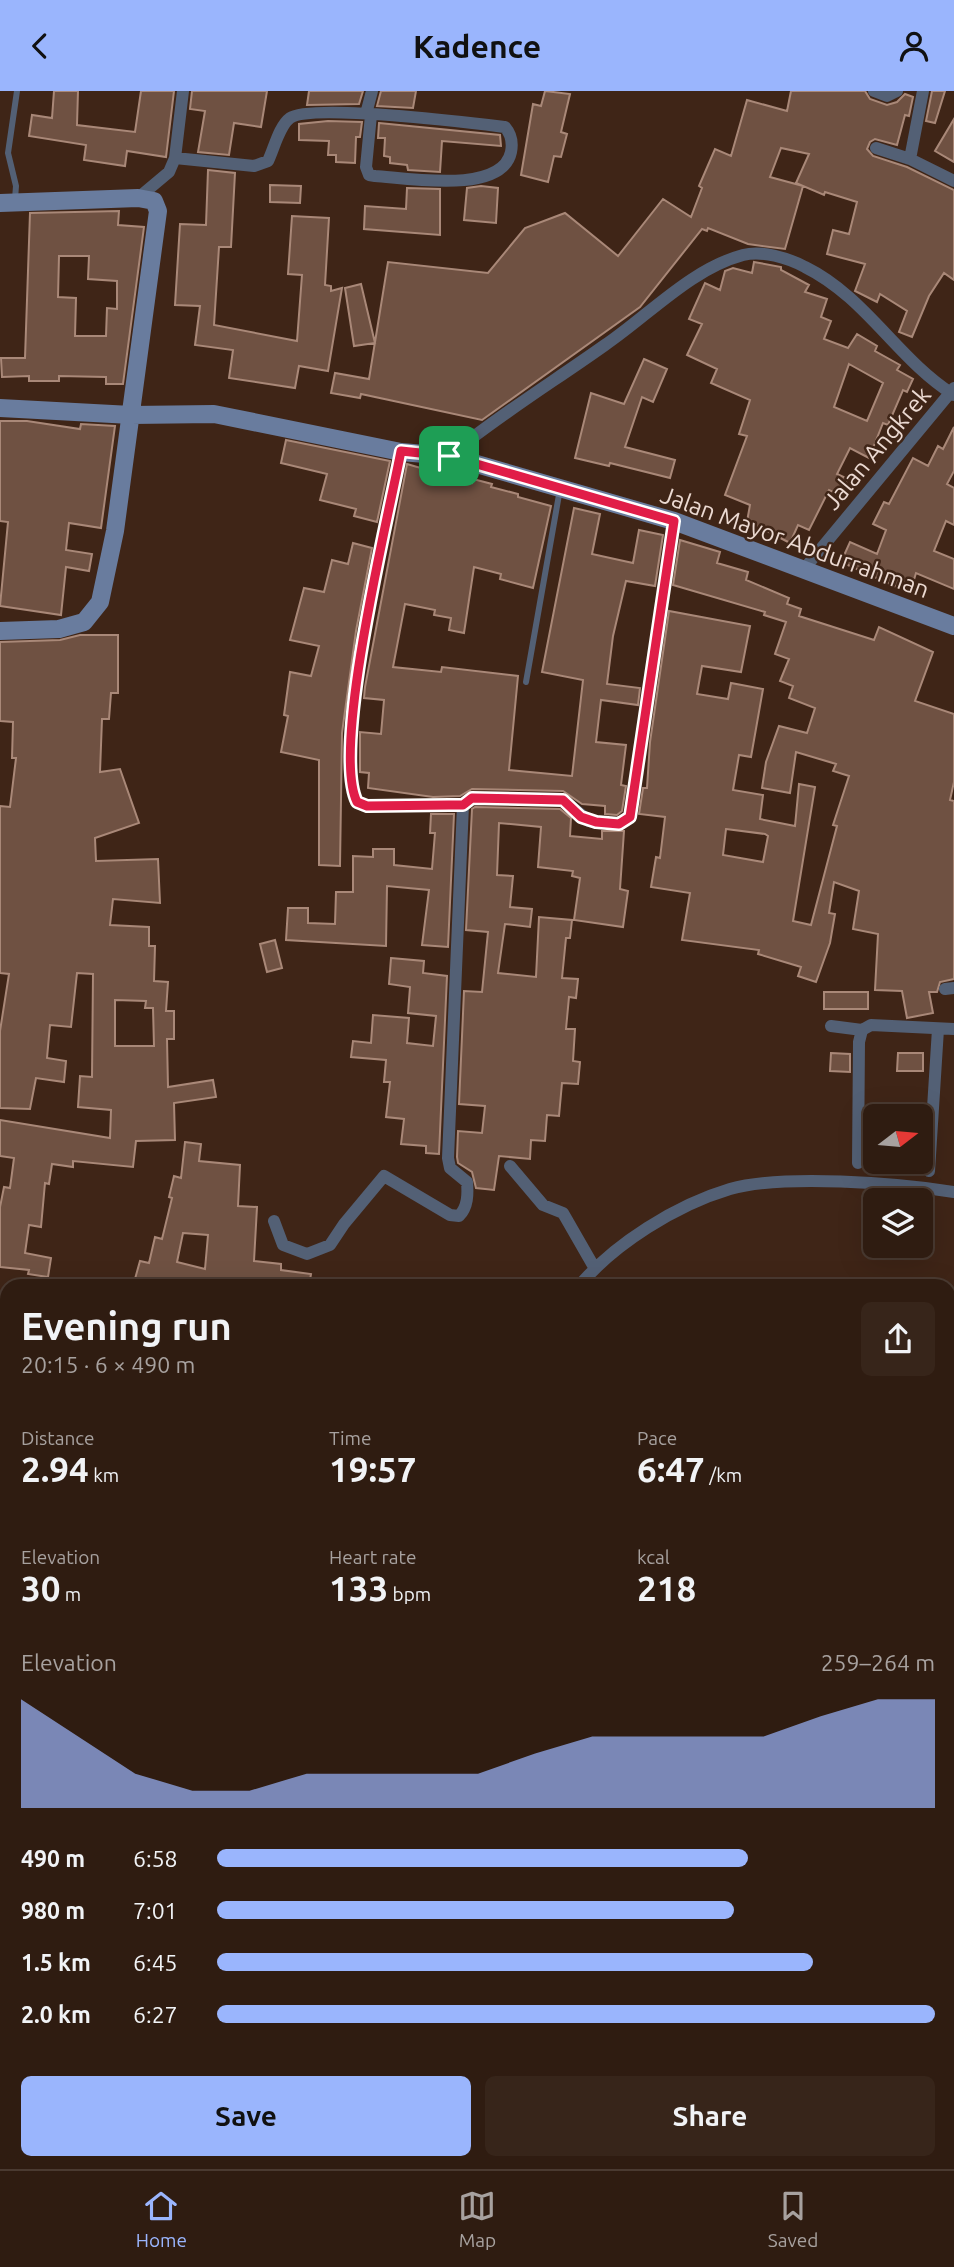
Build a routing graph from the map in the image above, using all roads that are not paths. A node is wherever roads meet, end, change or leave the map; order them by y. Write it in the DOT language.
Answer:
graph roads {
  1 [pos="17,91"];
  2 [pos="183,91"];
  3 [pos="372,91"];
  4 [pos="874,91"];
  5 [pos="897,91"];
  6 [pos="923,91"];
  7 [pos="369,114"];
  8 [pos="876,148"];
  9 [pos="175,158"];
  10 [pos="910,159"];
  11 [pos="954,180"];
  12 [pos="138,198"];
  13 [pos="8,202"];
  14 [pos="953,392"];
  15 [pos="0,408"];
  16 [pos="131,415"];
  17 [pos="401,451"];
  18 [pos="449,456"];
  19 [pos="560,487"];
  20 [pos="674,521"];
  21 [pos="805,568"];
  22 [pos="954,627"];
  23 [pos="0,631"];
  24 [pos="526,682"];
  25 [pos="463,805"];
  26 [pos="831,1026"];
  27 [pos="938,1029"];
  28 [pos="954,1029"];
  29 [pos="862,1030"];
  30 [pos="933,1108"];
  31 [pos="858,1163"];
  32 [pos="510,1166"];
  33 [pos="954,1192"];
  34 [pos="274,1221"];
  35 [pos="594,1267"];
  36 [pos="585,1279"];
  1 -- 13 [label="lane"];
  2 -- 9 [label="street"];
  3 -- 7 [label="street"];
  4 -- 5 [label="street"];
  6 -- 10 [label="street"];
  7 -- 7 [label="street"];
  7 -- 9 [label="street"];
  8 -- 10 [label="street"];
  9 -- 12 [label="street"];
  10 -- 11 [label="street"];
  12 -- 13 [label="main road"];
  12 -- 16 [label="main road"];
  14 -- 18 [label="street"];
  14 -- 21 [label="street, Jalan Angkrek"];
  15 -- 16 [label="main road, Jalan Mayor Abdurrahman"];
  16 -- 17 [label="main road, Jalan Mayor Abdurrahman"];
  16 -- 23 [label="main road"];
  17 -- 18 [label="main road, Jalan Mayor Abdurrahman"];
  17 -- 25 [label="street"];
  18 -- 19 [label="main road, Jalan Mayor Abdurrahman"];
  19 -- 20 [label="main road, Jalan Mayor Abdurrahman"];
  19 -- 24 [label="lane"];
  20 -- 21 [label="main road, Jalan Mayor Abdurrahman"];
  20 -- 25 [label="street"];
  21 -- 22 [label="main road, Jalan Mayor Abdurrahman"];
  25 -- 34 [label="street"];
  26 -- 29 [label="street"];
  27 -- 28 [label="street"];
  27 -- 29 [label="street"];
  27 -- 30 [label="street"];
  29 -- 31 [label="street"];
  32 -- 35 [label="street"];
  33 -- 35 [label="street"];
  35 -- 36 [label="street"];
}
